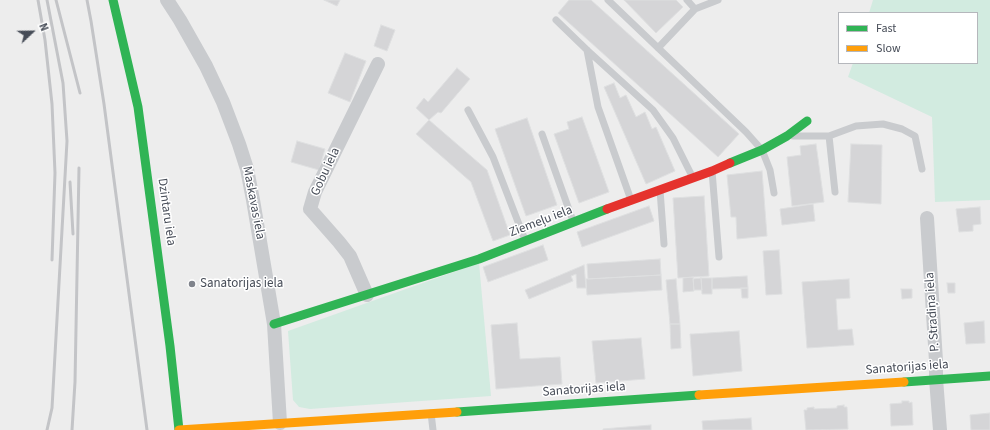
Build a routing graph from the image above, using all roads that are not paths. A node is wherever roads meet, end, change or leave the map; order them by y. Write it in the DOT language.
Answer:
graph roads {
  1 [pos="112,0"];
  2 [pos="167,0"];
  3 [pos="608,0"];
  4 [pos="687,0"];
  5 [pos="718,0"];
  6 [pos="695,9"];
  7 [pos="556,20"];
  8 [pos="658,48"];
  9 [pos="587,50"];
  10 [pos="378,64"];
  11 [pos="468,110"];
  12 [pos="807,121"];
  13 [pos="542,134"];
  14 [pos="787,136"];
  15 [pos="829,136"];
  16 [pos="762,150"];
  17 [pos="922,169"];
  18 [pos="712,171"];
  19 [pos="693,178"];
  20 [pos="660,190"];
  21 [pos="835,192"];
  22 [pos="774,193"];
  23 [pos="631,200"];
  24 [pos="927,218"];
  25 [pos="573,223"];
  26 [pos="525,242"];
  27 [pos="664,244"];
  28 [pos="720,257"];
  29 [pos="367,295"];
  30 [pos="274,324"];
  31 [pos="990,376"];
  32 [pos="936,380"];
  33 [pos="431,413"];
  34 [pos="280,423"];
  35 [pos="247,428"];
  36 [pos="179,430"];
  37 [pos="433,430"];
  38 [pos="940,430"];
  1 -- 36 [label="street, Dzintaru iela"];
  2 -- 30 [label="street, Maskavas iela"];
  3 -- 8 [label="lane"];
  4 -- 6 [label="lane"];
  5 -- 6 [label="lane"];
  6 -- 8 [label="lane"];
  7 -- 9 [label="lane"];
  8 -- 16 [label="lane"];
  9 -- 19 [label="lane"];
  9 -- 23 [label="lane"];
  10 -- 29 [label="street, Gobu iela"];
  11 -- 26 [label="lane"];
  12 -- 14 [label="street, Ziemeļu iela"];
  13 -- 25 [label="lane"];
  14 -- 15 [label="lane"];
  14 -- 16 [label="street, Ziemeļu iela"];
  15 -- 17 [label="lane"];
  15 -- 21 [label="lane"];
  16 -- 18 [label="street, Ziemeļu iela"];
  16 -- 22 [label="lane"];
  18 -- 19 [label="street, Ziemeļu iela"];
  18 -- 28 [label="lane"];
  19 -- 20 [label="street, Ziemeļu iela"];
  20 -- 23 [label="street, Ziemeļu iela"];
  20 -- 27 [label="lane"];
  23 -- 25 [label="street, Ziemeļu iela"];
  24 -- 32 [label="street, P. Stradiņa iela"];
  25 -- 26 [label="street, Ziemeļu iela"];
  26 -- 29 [label="street, Ziemeļu iela"];
  29 -- 30 [label="street, Ziemeļu iela"];
  30 -- 34 [label="street, Maskavas iela"];
  31 -- 32 [label="street, Sanatorijas iela"];
  32 -- 33 [label="street, Sanatorijas iela"];
  32 -- 38 [label="street, P. Stradiņa iela"];
  33 -- 34 [label="street, Sanatorijas iela"];
  33 -- 37 [label="lane"];
  34 -- 35 [label="street, Sanatorijas iela"];
  35 -- 36 [label="street, Sanatorijas iela"];
}
